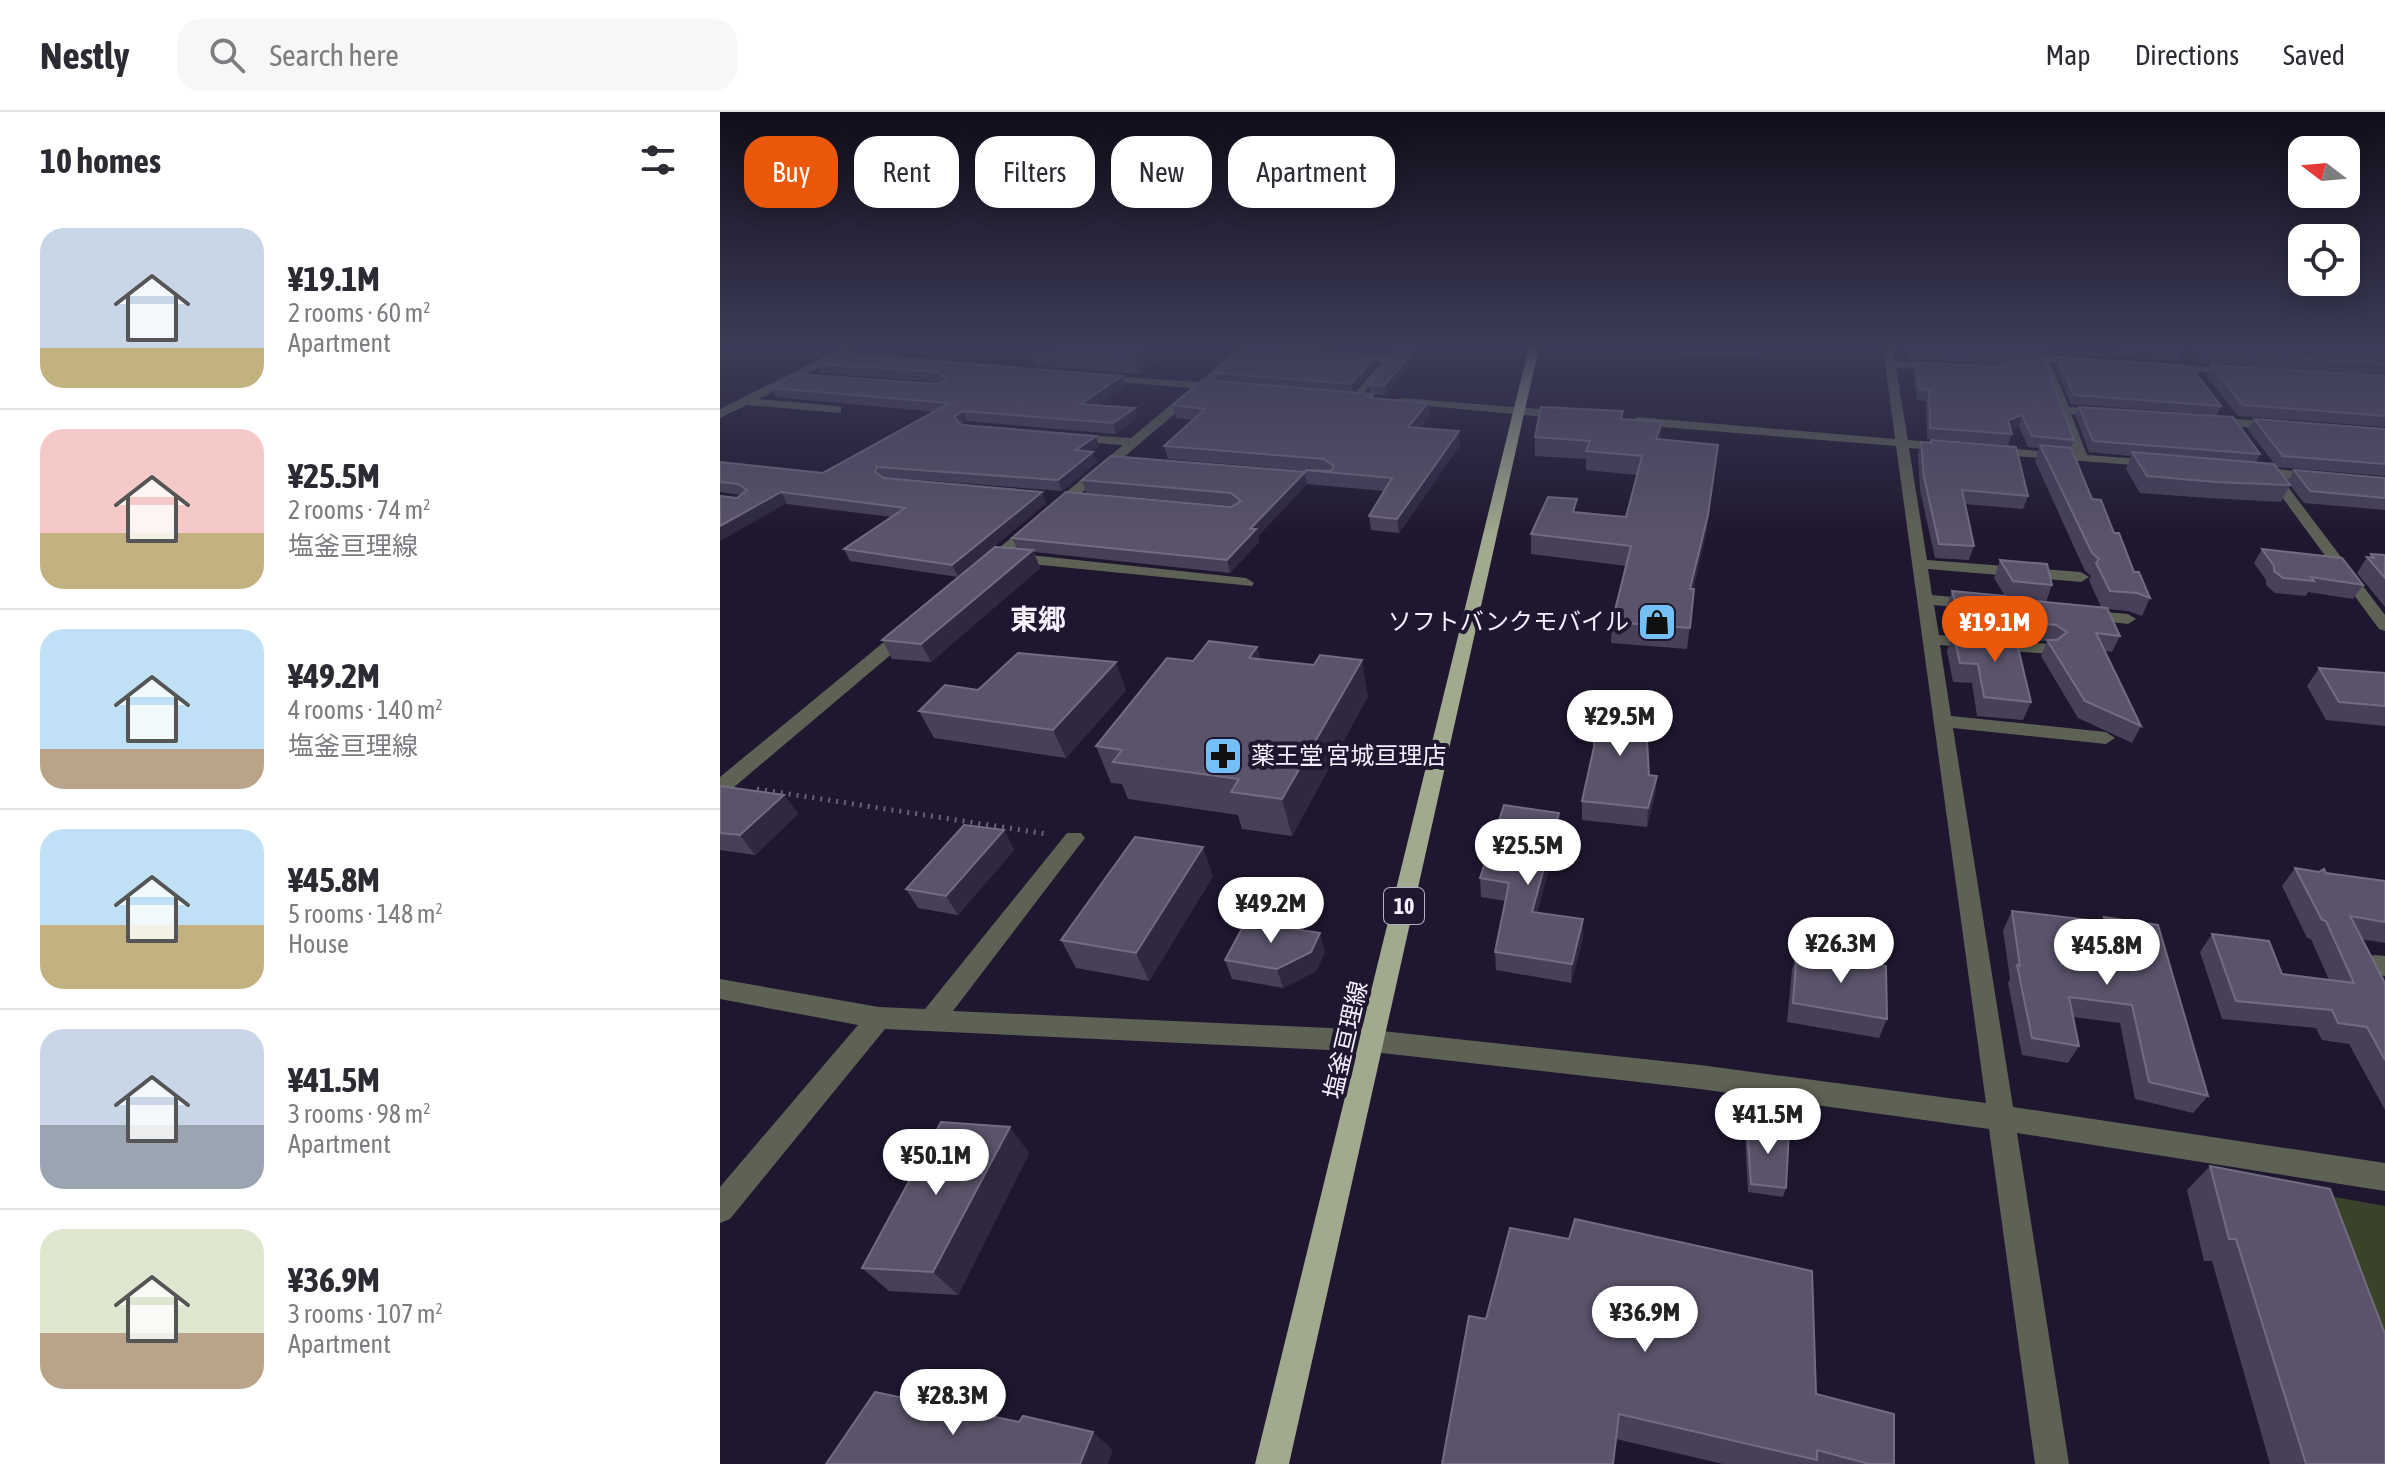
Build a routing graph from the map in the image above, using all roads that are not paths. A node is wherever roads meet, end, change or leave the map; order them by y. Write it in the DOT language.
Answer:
graph roads {
  1 [pos="1173,410"];
  2 [pos="1509,410"];
  3 [pos="1897,410"];
  4 [pos="2064,410"];
  5 [pos="2065,410"];
  6 [pos="1520,411"];
  7 [pos="2125,415"];
  8 [pos="1584,416"];
  9 [pos="2228,417"];
  10 [pos="1616,419"];
  11 [pos="2201,420"];
  12 [pos="2293,427"];
  13 [pos="2241,434"];
  14 [pos="1058,436"];
  15 [pos="1135,442"];
  16 [pos="1902,443"];
  17 [pos="1962,448"];
  18 [pos="1977,449"];
  19 [pos="2082,458"];
  20 [pos="2259,458"];
  21 [pos="2177,466"];
  22 [pos="2240,472"];
  23 [pos="2272,474"];
  24 [pos="2329,478"];
  25 [pos="1040,494"];
  26 [pos="1077,497"];
  27 [pos="998,556"];
  28 [pos="1920,564"];
  29 [pos="974,576"];
  30 [pos="2081,577"];
  31 [pos="1246,583"];
  32 [pos="2363,597"];
  33 [pos="1925,599"];
  34 [pos="2385,599"];
  35 [pos="2128,619"];
  36 [pos="915,625"];
  37 [pos="2385,626"];
  38 [pos="1931,639"];
  39 [pos="2049,649"];
  40 [pos="1943,721"];
  41 [pos="2106,738"];
  42 [pos="722,786"];
  43 [pos="1074,838"];
  44 [pos="720,989"];
  45 [pos="879,1018"];
  46 [pos="931,1021"];
  47 [pos="1373,1041"];
  48 [pos="2002,1118"];
  49 [pos="2385,1177"];
  50 [pos="720,1209"];
  51 [pos="1272,1464"];
  52 [pos="2052,1464"];
  1 -- 15 [label="street"];
  2 -- 6 [label="street"];
  3 -- 16 [label="street"];
  4 -- 19 [label="street"];
  5 -- 7 [label="street"];
  6 -- 8 [label="street"];
  6 -- 47 [label="main road, 塩釜亘理線 / 10"];
  9 -- 11 [label="street"];
  9 -- 12 [label="street"];
  9 -- 13 [label="street"];
  10 -- 16 [label="street"];
  14 -- 15 [label="street"];
  15 -- 26 [label="street"];
  16 -- 17 [label="street"];
  16 -- 28 [label="street"];
  18 -- 19 [label="street"];
  19 -- 21 [label="street"];
  20 -- 23 [label="street"];
  22 -- 23 [label="street"];
  23 -- 24 [label="street"];
  23 -- 32 [label="street"];
  25 -- 26 [label="street"];
  26 -- 27 [label="street"];
  27 -- 29 [label="street"];
  27 -- 31 [label="street"];
  28 -- 30 [label="street"];
  28 -- 33 [label="street"];
  32 -- 34 [label="street"];
  32 -- 37 [label="street"];
  33 -- 35 [label="street"];
  33 -- 38 [label="street"];
  36 -- 42 [label="street"];
  38 -- 39 [label="street"];
  38 -- 40 [label="street"];
  40 -- 41 [label="street"];
  40 -- 48 [label="street"];
  43 -- 46 [label="street"];
  44 -- 45 [label="street"];
  45 -- 46 [label="street"];
  45 -- 50 [label="street"];
  46 -- 47 [label="street"];
  47 -- 48 [label="street"];
  47 -- 51 [label="main road, 塩釜亘理線 / 10"];
  48 -- 49 [label="street"];
  48 -- 52 [label="street"];
}
